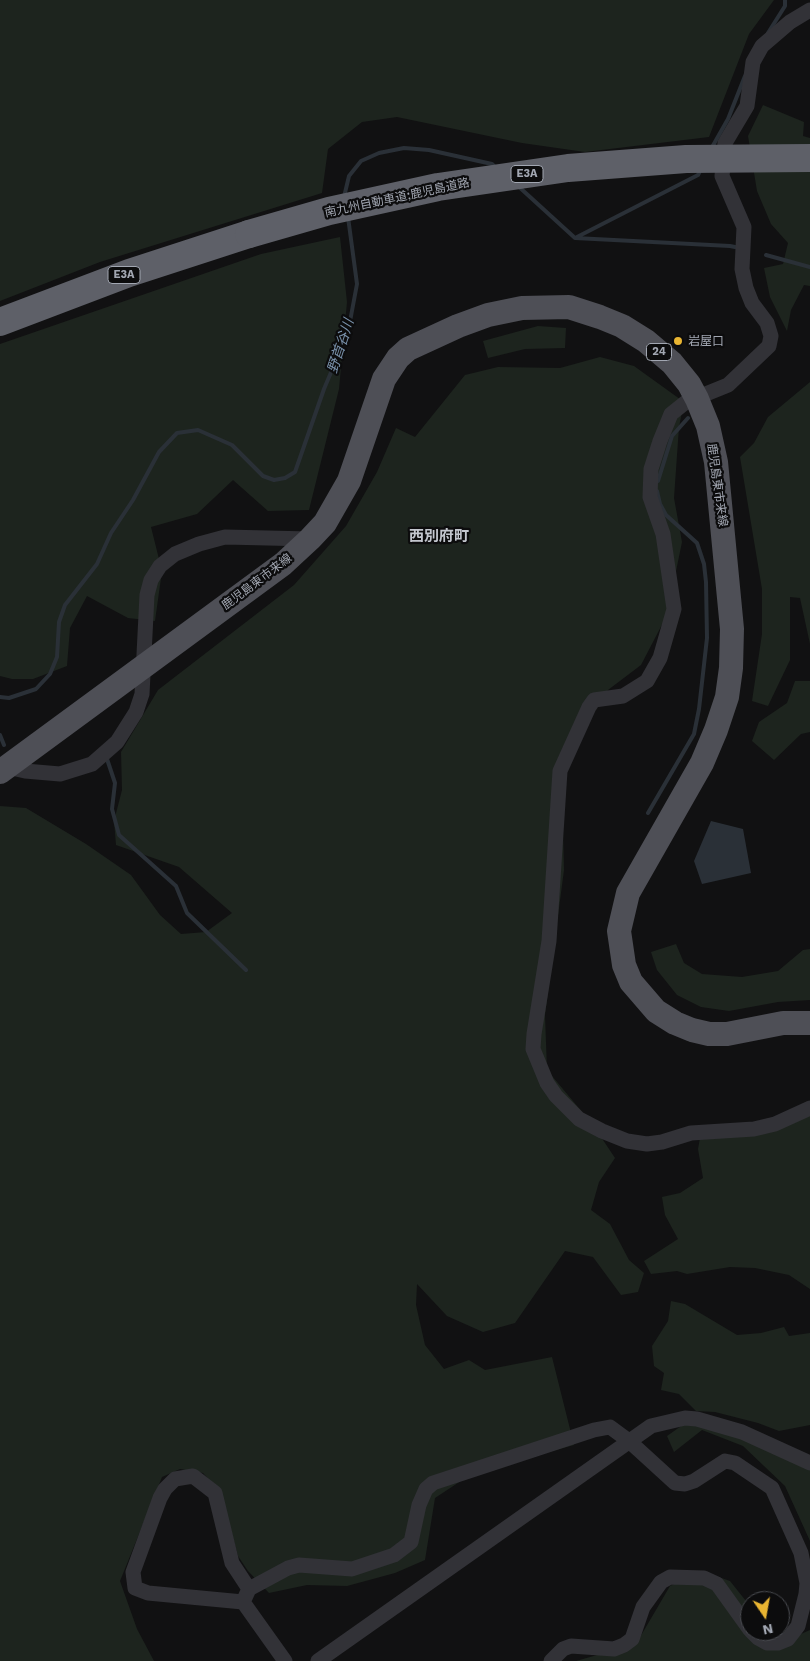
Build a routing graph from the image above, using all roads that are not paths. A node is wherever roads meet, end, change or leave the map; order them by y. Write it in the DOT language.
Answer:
graph roads {
  1 [pos="810,10"];
  2 [pos="810,158"];
  3 [pos="0,322"];
  4 [pos="697,399"];
  5 [pos="310,539"];
  6 [pos="144,666"];
  7 [pos="3,768"];
  8 [pos="810,1023"];
  9 [pos="810,1108"];
  10 [pos="629,1441"];
  11 [pos="810,1463"];
  12 [pos="246,1595"];
  13 [pos="740,1616"];
  14 [pos="790,1636"];
  15 [pos="763,1641"];
  16 [pos="783,1641"];
  17 [pos="285,1661"];
  18 [pos="318,1661"];
  19 [pos="551,1661"];
  1 -- 4 [label="street"];
  2 -- 3 [label="highway, 南九州自動車道;鹿児島道路 / E3A, bridge"];
  4 -- 5 [label="main road, 鹿児島東市来線 / 24"];
  4 -- 8 [label="main road, 鹿児島東市来線 / 24"];
  4 -- 9 [label="street"];
  5 -- 6 [label="main road, 鹿児島東市来線 / 24"];
  5 -- 6 [label="street"];
  6 -- 7 [label="main road, 鹿児島東市来線 / 24"];
  6 -- 7 [label="street"];
  10 -- 11 [label="street"];
  10 -- 12 [label="street"];
  10 -- 14 [label="street"];
  10 -- 18 [label="street"];
  12 -- 12 [label="street"];
  12 -- 17 [label="street"];
  13 -- 19 [label="street"];
  15 -- 16 [label="street"];
}
